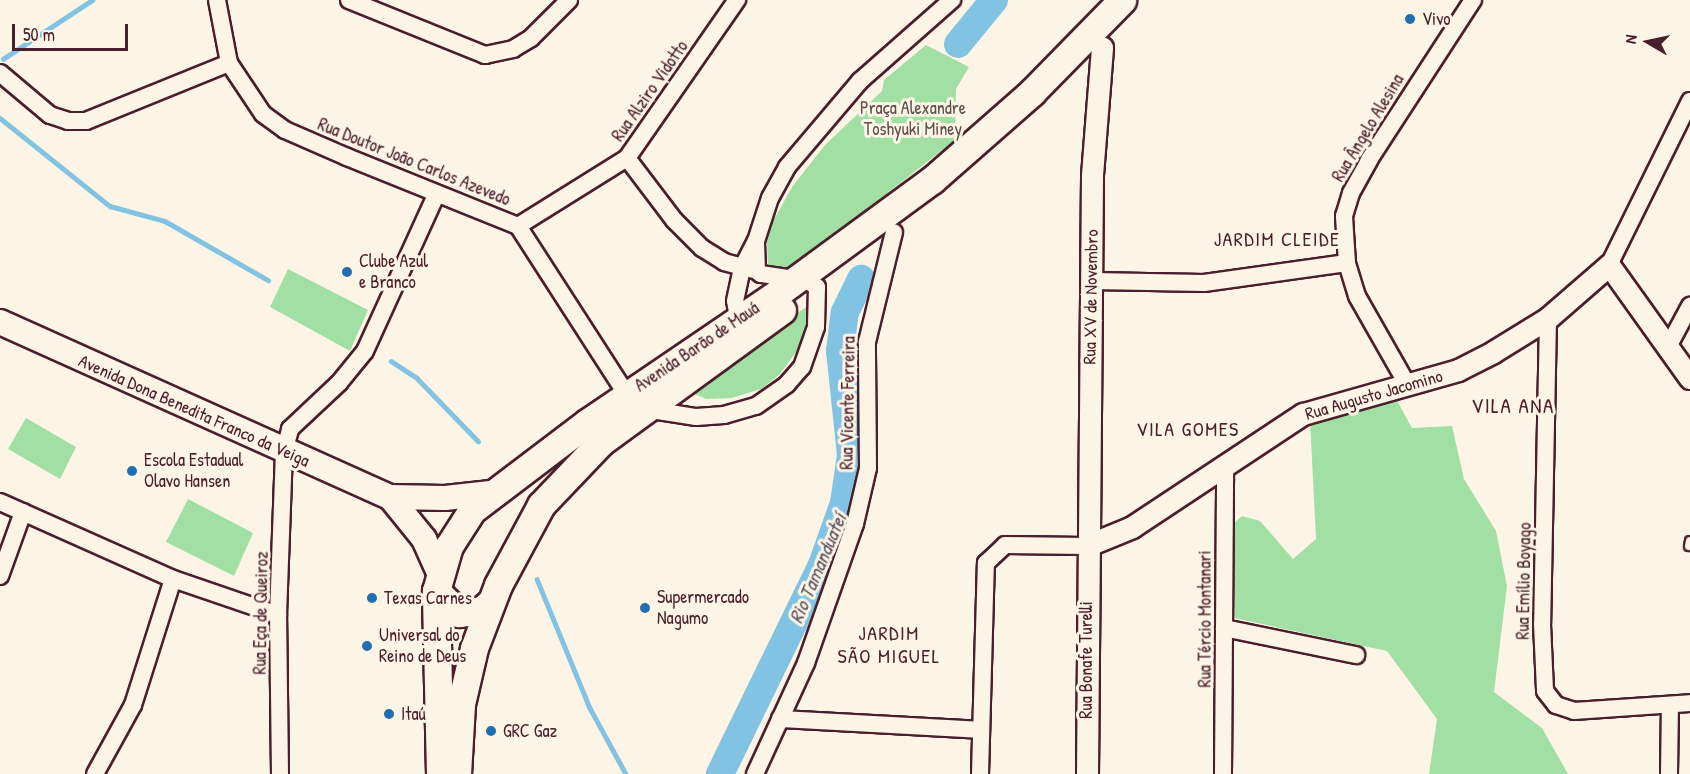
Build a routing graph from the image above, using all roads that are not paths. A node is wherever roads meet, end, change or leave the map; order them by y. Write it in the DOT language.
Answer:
graph roads {
  1 [pos="217,0"];
  2 [pos="349,0"];
  3 [pos="569,0"];
  4 [pos="737,0"];
  5 [pos="952,0"];
  6 [pos="1122,0"];
  7 [pos="1144,0"];
  8 [pos="1473,0"];
  9 [pos="372,5"];
  10 [pos="1102,48"];
  11 [pos="228,63"];
  12 [pos="0,73"];
  13 [pos="1690,101"];
  14 [pos="627,158"];
  15 [pos="436,195"];
  16 [pos="518,226"];
  17 [pos="894,232"];
  18 [pos="1347,263"];
  19 [pos="1608,265"];
  20 [pos="749,269"];
  21 [pos="1092,281"];
  22 [pos="807,283"];
  23 [pos="1690,306"];
  24 [pos="1548,318"];
  25 [pos="738,319"];
  26 [pos="0,322"];
  27 [pos="1668,347"];
  28 [pos="1690,378"];
  29 [pos="1407,384"];
  30 [pos="636,402"];
  31 [pos="284,452"];
  32 [pos="1225,465"];
  33 [pos="491,493"];
  34 [pos="390,497"];
  35 [pos="0,502"];
  36 [pos="23,512"];
  37 [pos="523,537"];
  38 [pos="1690,541"];
  39 [pos="1086,546"];
  40 [pos="1689,546"];
  41 [pos="0,576"];
  42 [pos="173,579"];
  43 [pos="438,581"];
  44 [pos="490,603"];
  45 [pos="278,615"];
  46 [pos="1224,628"];
  47 [pos="1356,655"];
  48 [pos="1690,704"];
  49 [pos="1670,705"];
  50 [pos="780,719"];
  51 [pos="980,730"];
  52 [pos="95,774"];
  53 [pos="280,774"];
  54 [pos="440,774"];
  55 [pos="458,774"];
  56 [pos="756,774"];
  57 [pos="980,774"];
  58 [pos="1087,774"];
  59 [pos="1223,774"];
  60 [pos="1669,774"];
  1 -- 11 [label="street, Rua Doutor João Carlos Azevedo"];
  2 -- 9 [label="street"];
  3 -- 9 [label="street"];
  4 -- 14 [label="street, Rua Alziro Vidotto"];
  5 -- 20 [label="street"];
  6 -- 22 [label="main road, Avenida Barão de Mauá"];
  7 -- 10 [label="main road, Avenida Barão de Mauá"];
  8 -- 18 [label="street, Rua Ângelo Alesina"];
  10 -- 17 [label="main road, Avenida Barão de Mauá"];
  10 -- 21 [label="street, Rua XV de Novembro"];
  11 -- 12 [label="street"];
  11 -- 15 [label="street, Rua Doutor João Carlos Azevedo"];
  13 -- 19 [label="street"];
  14 -- 16 [label="street, Rua Alziro Vidotto"];
  14 -- 20 [label="street"];
  15 -- 16 [label="street, Rua Doutor João Carlos Azevedo"];
  15 -- 31 [label="street, Rua Eça de Queiroz"];
  16 -- 30 [label="street, Rua Doutor João Carlos Azevedo"];
  17 -- 22 [label="main road, Avenida Barão de Mauá"];
  17 -- 50 [label="street, Rua Vicente Ferreira"];
  18 -- 21 [label="street"];
  18 -- 29 [label="street, Rua Ângelo Alesina"];
  19 -- 24 [label="street, Rua Augusto Jacomino"];
  19 -- 27 [label="street"];
  20 -- 22 [label="street"];
  20 -- 25 [label="street"];
  21 -- 39 [label="street, Rua XV de Novembro"];
  22 -- 25 [label="main road, Avenida Barão de Mauá"];
  22 -- 30 [label="main road, Avenida Barão de Mauá"];
  22 -- 30 [label="street"];
  23 -- 27 [label="street"];
  24 -- 29 [label="street, Rua Augusto Jacomino"];
  24 -- 49 [label="street, Rua Emílio Boyago"];
  25 -- 30 [label="main road, Avenida Barão de Mauá"];
  26 -- 31 [label="main road, Avenida Dona Benedita Franco da Veiga"];
  27 -- 28 [label="street"];
  29 -- 32 [label="street, Rua Augusto Jacomino"];
  30 -- 33 [label="main road, Avenida Barão de Mauá"];
  30 -- 37 [label="main road, Avenida Barão de Mauá"];
  31 -- 34 [label="main road, Avenida Dona Benedita Franco da Veiga"];
  31 -- 45 [label="street, Rua Eça de Queiroz"];
  32 -- 39 [label="street, Rua Augusto Jacomino"];
  32 -- 46 [label="street, Rua Tércio Montanari"];
  33 -- 34 [label="main road"];
  33 -- 37 [label="main road"];
  33 -- 43 [label="main road, Avenida Barão de Mauá"];
  34 -- 43 [label="main road"];
  35 -- 36 [label="street"];
  36 -- 41 [label="street"];
  36 -- 42 [label="street"];
  37 -- 44 [label="main road, Avenida Barão de Mauá"];
  38 -- 40 [label="lane"];
  39 -- 51 [label="street, Rua Augusto Jacomino"];
  39 -- 58 [label="street, Rua Bonafe Turelli"];
  42 -- 45 [label="street"];
  42 -- 52 [label="street"];
  43 -- 44 [label="main road"];
  43 -- 54 [label="main road, Avenida Barão de Mauá"];
  44 -- 55 [label="main road, Avenida Barão de Mauá"];
  45 -- 53 [label="street, Rua Eça de Queiroz"];
  46 -- 47 [label="street"];
  46 -- 59 [label="street, Rua Tércio Montanari"];
  48 -- 49 [label="street, Rua Emílio Boyago"];
  49 -- 60 [label="street"];
  50 -- 51 [label="street"];
  50 -- 56 [label="street, Rua Vicente Ferreira"];
  51 -- 57 [label="street"];
}
